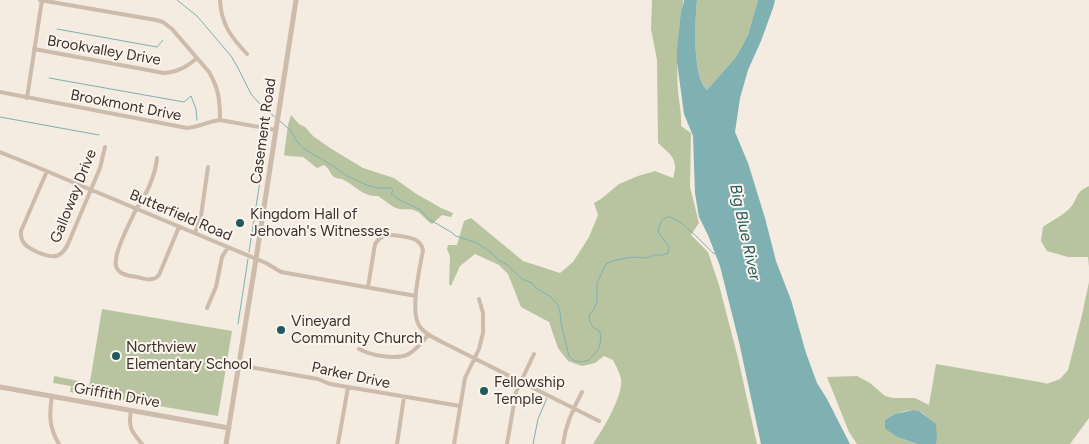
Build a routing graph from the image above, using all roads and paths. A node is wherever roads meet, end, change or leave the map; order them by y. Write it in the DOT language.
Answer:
graph roads {
  1 [pos="41,0"];
  2 [pos="220,0"];
  3 [pos="296,0"];
  4 [pos="34,48"];
  5 [pos="247,54"];
  6 [pos="196,58"];
  7 [pos="0,92"];
  8 [pos="27,98"];
  9 [pos="220,120"];
  10 [pos="277,127"];
  11 [pos="105,148"];
  12 [pos="0,152"];
  13 [pos="157,158"];
  14 [pos="208,167"];
  15 [pos="47,171"];
  16 [pos="91,189"];
  17 [pos="136,209"];
  18 [pos="180,227"];
  19 [pos="195,233"];
  20 [pos="228,247"];
  21 [pos="256,259"];
  22 [pos="368,287"];
  23 [pos="416,296"];
  24 [pos="479,299"];
  25 [pos="207,308"];
  26 [pos="428,335"];
  27 [pos="360,349"];
  28 [pos="534,354"];
  29 [pos="474,358"];
  30 [pos="238,364"];
  31 [pos="521,382"];
  32 [pos="0,387"];
  33 [pos="348,387"];
  34 [pos="582,392"];
  35 [pos="52,396"];
  36 [pos="404,397"];
  37 [pos="460,406"];
  38 [pos="574,408"];
  39 [pos="131,410"];
  40 [pos="599,421"];
  41 [pos="229,428"];
  42 [pos="59,444"];
  43 [pos="142,444"];
  44 [pos="226,444"];
  45 [pos="338,444"];
  46 [pos="397,444"];
  47 [pos="454,444"];
  48 [pos="507,444"];
  49 [pos="563,444"];
  1 -- 4 [label="street"];
  1 -- 6 [label="street"];
  2 -- 5 [label="street"];
  3 -- 10 [label="street, Casement Road"];
  4 -- 6 [label="street, Brookvalley Drive"];
  4 -- 8 [label="street"];
  6 -- 9 [label="street"];
  7 -- 8 [label="street, Brookmont Drive"];
  8 -- 9 [label="street, Brookmont Drive"];
  9 -- 10 [label="street, Brookmont Drive"];
  10 -- 21 [label="street, Casement Road"];
  11 -- 16 [label="street, Galloway Drive"];
  12 -- 15 [label="street, Butterfield Road"];
  13 -- 17 [label="street"];
  14 -- 19 [label="street"];
  15 -- 16 [label="street, Butterfield Road"];
  15 -- 16 [label="street, Galloway Drive"];
  16 -- 17 [label="street, Butterfield Road"];
  17 -- 18 [label="street, Butterfield Road"];
  17 -- 18 [label="street"];
  18 -- 19 [label="street, Butterfield Road"];
  19 -- 20 [label="street, Butterfield Road"];
  20 -- 21 [label="street, Butterfield Road"];
  20 -- 25 [label="street"];
  21 -- 22 [label="street, Butterfield Road"];
  21 -- 30 [label="street, Casement Road"];
  22 -- 23 [label="street, Butterfield Road"];
  22 -- 23 [label="street"];
  23 -- 26 [label="street"];
  24 -- 29 [label="street"];
  26 -- 27 [label="street"];
  26 -- 29 [label="street"];
  28 -- 31 [label="street"];
  29 -- 31 [label="street"];
  29 -- 37 [label="street"];
  30 -- 33 [label="street, Parker Drive"];
  30 -- 41 [label="street, Casement Road"];
  31 -- 38 [label="street"];
  31 -- 48 [label="street"];
  32 -- 35 [label="street, Griffith Drive"];
  33 -- 36 [label="street, Parker Drive"];
  33 -- 45 [label="street"];
  34 -- 38 [label="street"];
  35 -- 39 [label="street, Griffith Drive"];
  35 -- 42 [label="street"];
  36 -- 37 [label="street, Parker Drive"];
  36 -- 46 [label="street"];
  37 -- 47 [label="street"];
  38 -- 40 [label="street"];
  38 -- 49 [label="street"];
  39 -- 41 [label="street, Griffith Drive"];
  39 -- 43 [label="street"];
  41 -- 44 [label="street, Casement Road"];
}
